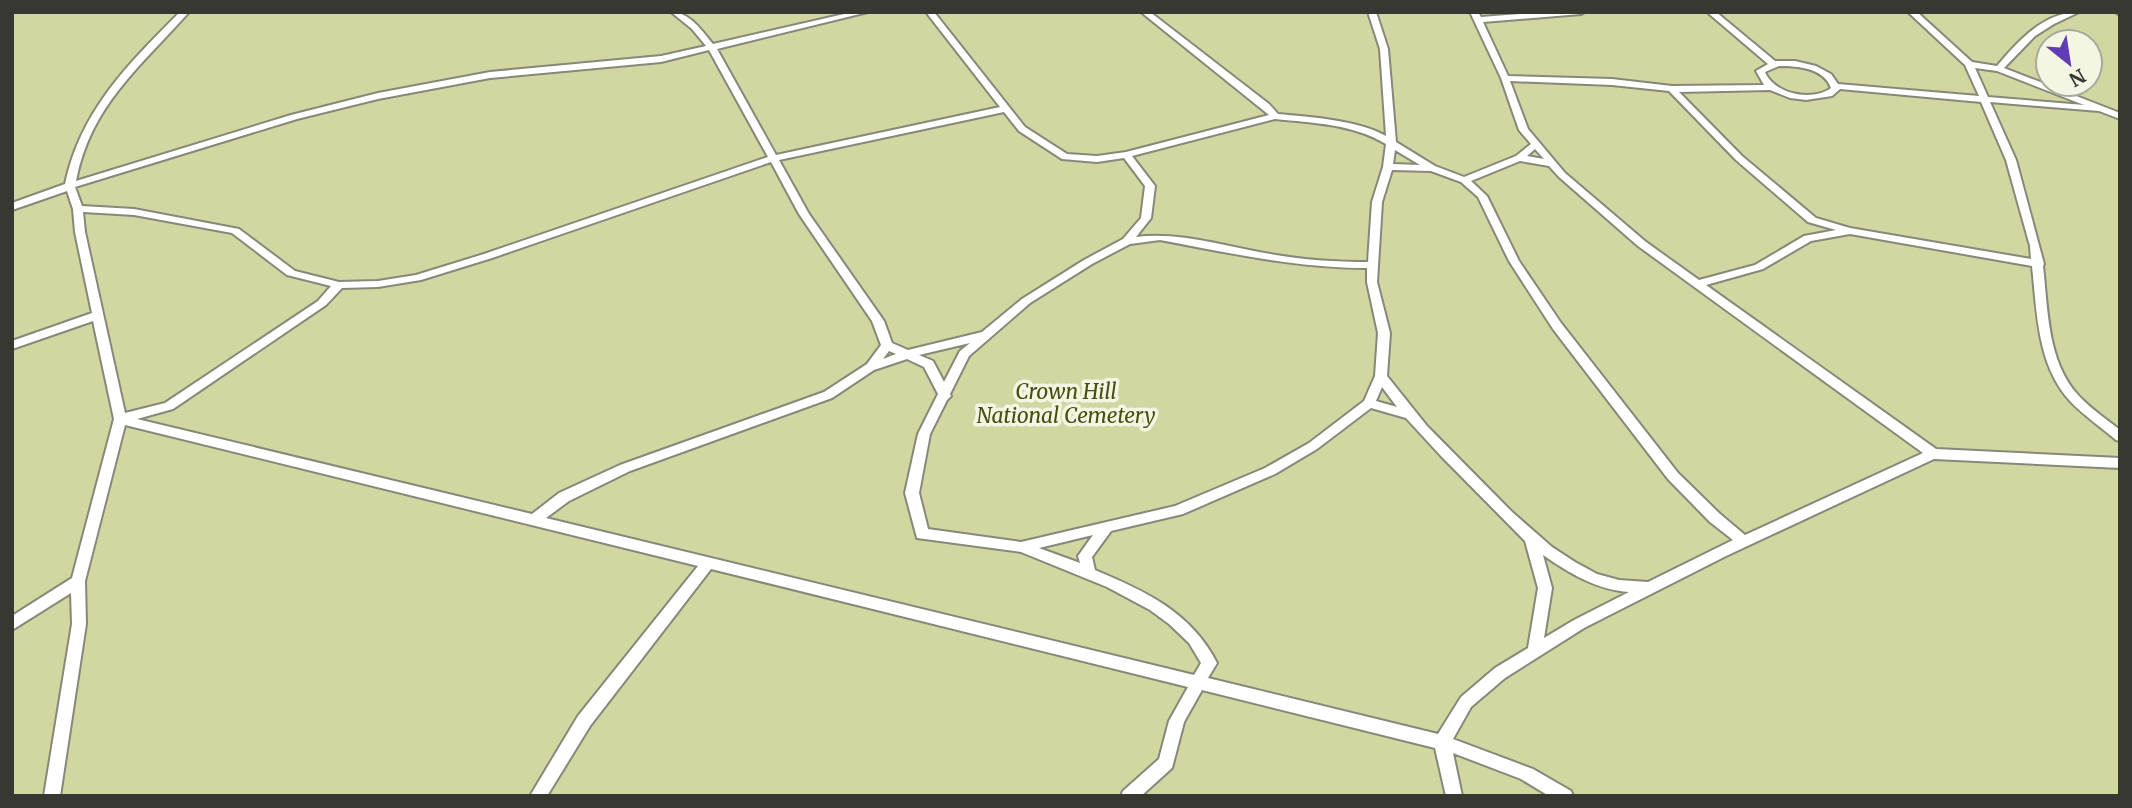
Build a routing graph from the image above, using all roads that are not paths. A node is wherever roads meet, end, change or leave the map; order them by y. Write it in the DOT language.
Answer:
graph roads {
  1 [pos="185,12"];
  2 [pos="675,12"];
  3 [pos="864,12"];
  4 [pos="930,12"];
  5 [pos="1145,12"];
  6 [pos="1372,12"];
  7 [pos="1581,12"];
  8 [pos="1711,12"];
  9 [pos="1912,12"];
  10 [pos="2075,12"];
  11 [pos="1476,16"];
  12 [pos="712,48"];
  13 [pos="1773,64"];
  14 [pos="1969,64"];
  15 [pos="1999,69"];
  16 [pos="1505,78"];
  17 [pos="1836,86"];
  18 [pos="1772,87"];
  19 [pos="1672,89"];
  20 [pos="1985,100"];
  21 [pos="1005,108"];
  22 [pos="2096,109"];
  23 [pos="1275,116"];
  24 [pos="2120,116"];
  25 [pos="1391,128"];
  26 [pos="1374,133"];
  27 [pos="1391,142"];
  28 [pos="1536,144"];
  29 [pos="1126,155"];
  30 [pos="774,158"];
  31 [pos="1520,158"];
  32 [pos="1553,164"];
  33 [pos="1388,167"];
  34 [pos="1432,168"];
  35 [pos="1464,180"];
  36 [pos="71,186"];
  37 [pos="12,207"];
  38 [pos="78,209"];
  39 [pos="1146,218"];
  40 [pos="1811,220"];
  41 [pos="1849,231"];
  42 [pos="1160,237"];
  43 [pos="1808,238"];
  44 [pos="1127,241"];
  45 [pos="2039,264"];
  46 [pos="1373,265"];
  47 [pos="1697,284"];
  48 [pos="340,285"];
  49 [pos="98,316"];
  50 [pos="990,334"];
  51 [pos="12,345"];
  52 [pos="887,345"];
  53 [pos="910,353"];
  54 [pos="871,367"];
  55 [pos="1381,376"];
  56 [pos="945,396"];
  57 [pos="1369,402"];
  58 [pos="169,406"];
  59 [pos="1406,414"];
  60 [pos="120,419"];
  61 [pos="169,431"];
  62 [pos="2120,437"];
  63 [pos="1933,454"];
  64 [pos="2120,463"];
  65 [pos="534,520"];
  66 [pos="1105,529"];
  67 [pos="1532,541"];
  68 [pos="1745,542"];
  69 [pos="1021,547"];
  70 [pos="707,564"];
  71 [pos="1089,573"];
  72 [pos="78,581"];
  73 [pos="1652,586"];
  74 [pos="12,624"];
  75 [pos="1535,651"];
  76 [pos="1196,684"];
  77 [pos="1442,742"];
  78 [pos="52,796"];
  79 [pos="538,796"];
  80 [pos="1129,796"];
  81 [pos="1454,796"];
  82 [pos="1565,796"];
  1 -- 36 [label="lane"];
  2 -- 12 [label="lane"];
  3 -- 12 [label="lane"];
  4 -- 21 [label="lane"];
  5 -- 23 [label="lane"];
  6 -- 25 [label="lane"];
  7 -- 11 [label="lane"];
  8 -- 13 [label="lane"];
  9 -- 14 [label="lane"];
  10 -- 15 [label="lane"];
  11 -- 16 [label="lane"];
  12 -- 30 [label="lane"];
  12 -- 36 [label="lane"];
  13 -- 17 [label="lane"];
  13 -- 18 [label="lane"];
  14 -- 15 [label="lane"];
  14 -- 20 [label="lane"];
  15 -- 22 [label="lane"];
  16 -- 19 [label="lane"];
  16 -- 28 [label="lane"];
  17 -- 18 [label="lane"];
  17 -- 20 [label="lane"];
  18 -- 19 [label="lane"];
  19 -- 40 [label="lane"];
  20 -- 22 [label="lane"];
  20 -- 45 [label="lane"];
  21 -- 29 [label="lane"];
  21 -- 30 [label="lane"];
  22 -- 24 [label="lane"];
  23 -- 26 [label="lane"];
  23 -- 29 [label="lane"];
  25 -- 26 [label="lane"];
  25 -- 27 [label="lane"];
  26 -- 27 [label="lane"];
  27 -- 33 [label="lane"];
  27 -- 34 [label="lane"];
  28 -- 31 [label="lane"];
  28 -- 32 [label="lane"];
  29 -- 39 [label="lane"];
  30 -- 48 [label="lane"];
  30 -- 52 [label="lane"];
  31 -- 32 [label="lane"];
  31 -- 35 [label="lane"];
  32 -- 47 [label="lane"];
  33 -- 34 [label="lane"];
  33 -- 46 [label="lane"];
  34 -- 35 [label="lane"];
  35 -- 68 [label="lane"];
  36 -- 37 [label="lane"];
  36 -- 38 [label="lane"];
  38 -- 48 [label="lane"];
  38 -- 49 [label="lane"];
  39 -- 42 [label="lane"];
  39 -- 44 [label="lane"];
  40 -- 41 [label="lane"];
  40 -- 43 [label="lane"];
  41 -- 43 [label="lane"];
  41 -- 45 [label="lane"];
  42 -- 44 [label="lane"];
  42 -- 46 [label="lane"];
  43 -- 47 [label="lane"];
  44 -- 50 [label="lane"];
  45 -- 62 [label="lane"];
  46 -- 55 [label="lane"];
  47 -- 63 [label="lane"];
  48 -- 58 [label="lane"];
  49 -- 51 [label="lane"];
  49 -- 60 [label="lane"];
  50 -- 53 [label="lane"];
  50 -- 56 [label="lane"];
  52 -- 53 [label="lane"];
  52 -- 54 [label="lane"];
  53 -- 54 [label="lane"];
  53 -- 56 [label="lane"];
  54 -- 65 [label="lane"];
  55 -- 57 [label="lane"];
  55 -- 59 [label="lane"];
  56 -- 69 [label="lane"];
  57 -- 59 [label="lane"];
  57 -- 66 [label="lane"];
  58 -- 60 [label="lane"];
  58 -- 61 [label="lane"];
  59 -- 67 [label="lane"];
  60 -- 61 [label="lane"];
  60 -- 72 [label="lane"];
  61 -- 65 [label="lane"];
  63 -- 64 [label="lane"];
  63 -- 68 [label="lane"];
  65 -- 70 [label="lane"];
  66 -- 69 [label="lane"];
  66 -- 71 [label="lane"];
  67 -- 73 [label="lane"];
  67 -- 75 [label="lane"];
  68 -- 73 [label="lane"];
  69 -- 71 [label="lane"];
  70 -- 76 [label="lane"];
  70 -- 79 [label="lane"];
  71 -- 76 [label="lane"];
  72 -- 74 [label="lane"];
  72 -- 78 [label="lane"];
  73 -- 75 [label="lane"];
  75 -- 77 [label="lane"];
  76 -- 77 [label="lane"];
  76 -- 80 [label="lane"];
  77 -- 81 [label="lane"];
  77 -- 82 [label="lane"];
}
